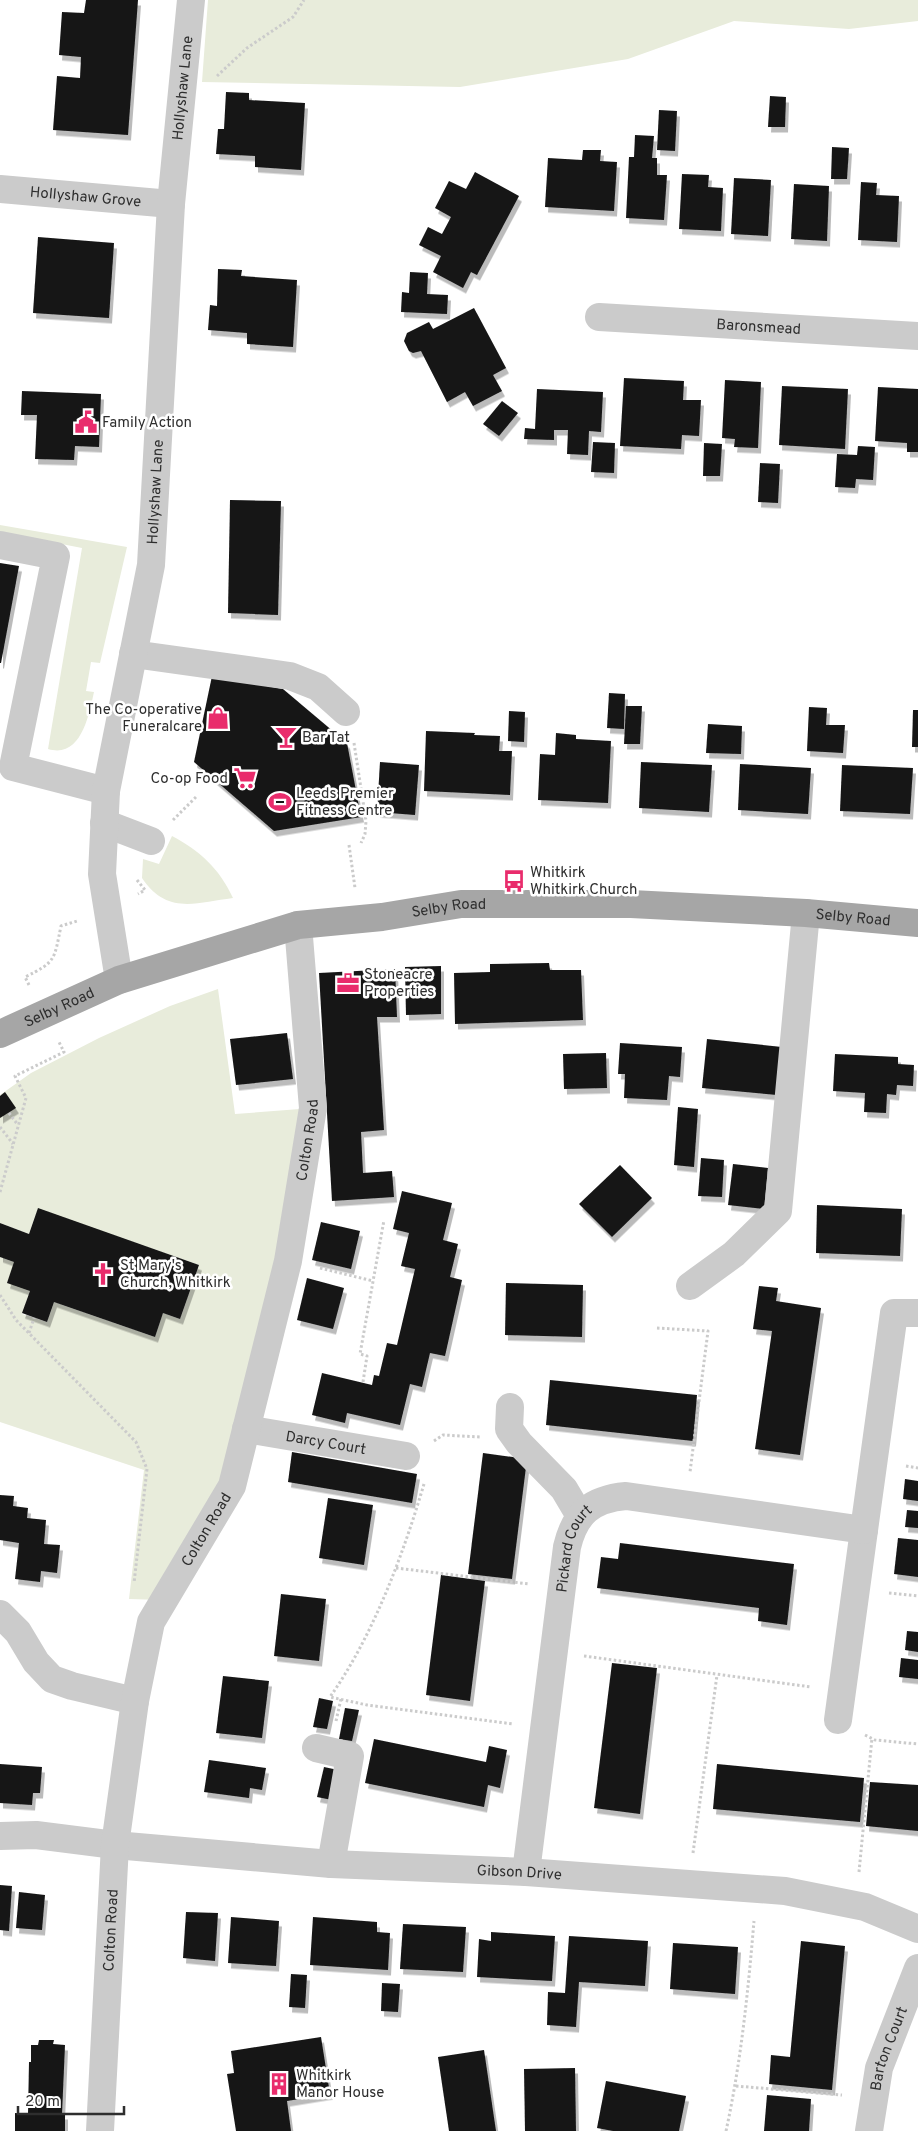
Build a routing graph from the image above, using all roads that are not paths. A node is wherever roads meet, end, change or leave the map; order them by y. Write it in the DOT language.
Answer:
graph roads {
  1 [pos="191,0"];
  2 [pos="0,189"];
  3 [pos="171,204"];
  4 [pos="599,317"];
  5 [pos="918,336"];
  6 [pos="0,545"];
  7 [pos="133,654"];
  8 [pos="346,712"];
  9 [pos="106,791"];
  10 [pos="104,823"];
  11 [pos="151,841"];
  12 [pos="806,913"];
  13 [pos="918,923"];
  14 [pos="298,925"];
  15 [pos="119,980"];
  16 [pos="0,1034"];
  17 [pos="690,1286"];
  18 [pos="918,1313"];
  19 [pos="510,1418"];
  20 [pos="246,1429"];
  21 [pos="406,1456"];
  22 [pos="580,1516"];
  23 [pos="864,1530"];
  24 [pos="0,1614"];
  25 [pos="135,1701"];
  26 [pos="838,1720"];
  27 [pos="316,1748"];
  28 [pos="0,1836"];
  29 [pos="116,1845"];
  30 [pos="331,1864"];
  31 [pos="526,1872"];
  32 [pos="918,1929"];
  33 [pos="918,1968"];
  34 [pos="100,2131"];
  35 [pos="869,2131"];
  1 -- 3 [label="street, Hollyshaw Lane"];
  2 -- 3 [label="street, Hollyshaw Grove"];
  3 -- 7 [label="street, Hollyshaw Lane"];
  4 -- 5 [label="street, Baronsmead"];
  6 -- 9 [label="street"];
  7 -- 8 [label="street"];
  7 -- 9 [label="street, Hollyshaw Lane"];
  9 -- 10 [label="street, Hollyshaw Lane"];
  10 -- 11 [label="street"];
  10 -- 15 [label="street, Hollyshaw Lane"];
  12 -- 13 [label="main road, Selby Road"];
  12 -- 14 [label="main road, Selby Road"];
  12 -- 17 [label="street"];
  14 -- 15 [label="main road, Selby Road"];
  14 -- 20 [label="street, Colton Road"];
  15 -- 16 [label="main road, Selby Road"];
  18 -- 23 [label="street"];
  19 -- 22 [label="street"];
  20 -- 21 [label="street, Darcy Court"];
  20 -- 25 [label="street, Colton Road"];
  22 -- 23 [label="street, Pickard Court"];
  22 -- 31 [label="street, Pickard Court"];
  23 -- 26 [label="street"];
  24 -- 25 [label="street"];
  25 -- 29 [label="street, Colton Road"];
  27 -- 30 [label="street"];
  28 -- 29 [label="street, Gibson Drive"];
  29 -- 30 [label="street, Gibson Drive"];
  29 -- 34 [label="street, Colton Road"];
  30 -- 31 [label="street, Gibson Drive"];
  31 -- 32 [label="street, Gibson Drive"];
  33 -- 35 [label="street, Barton Court"];
}
